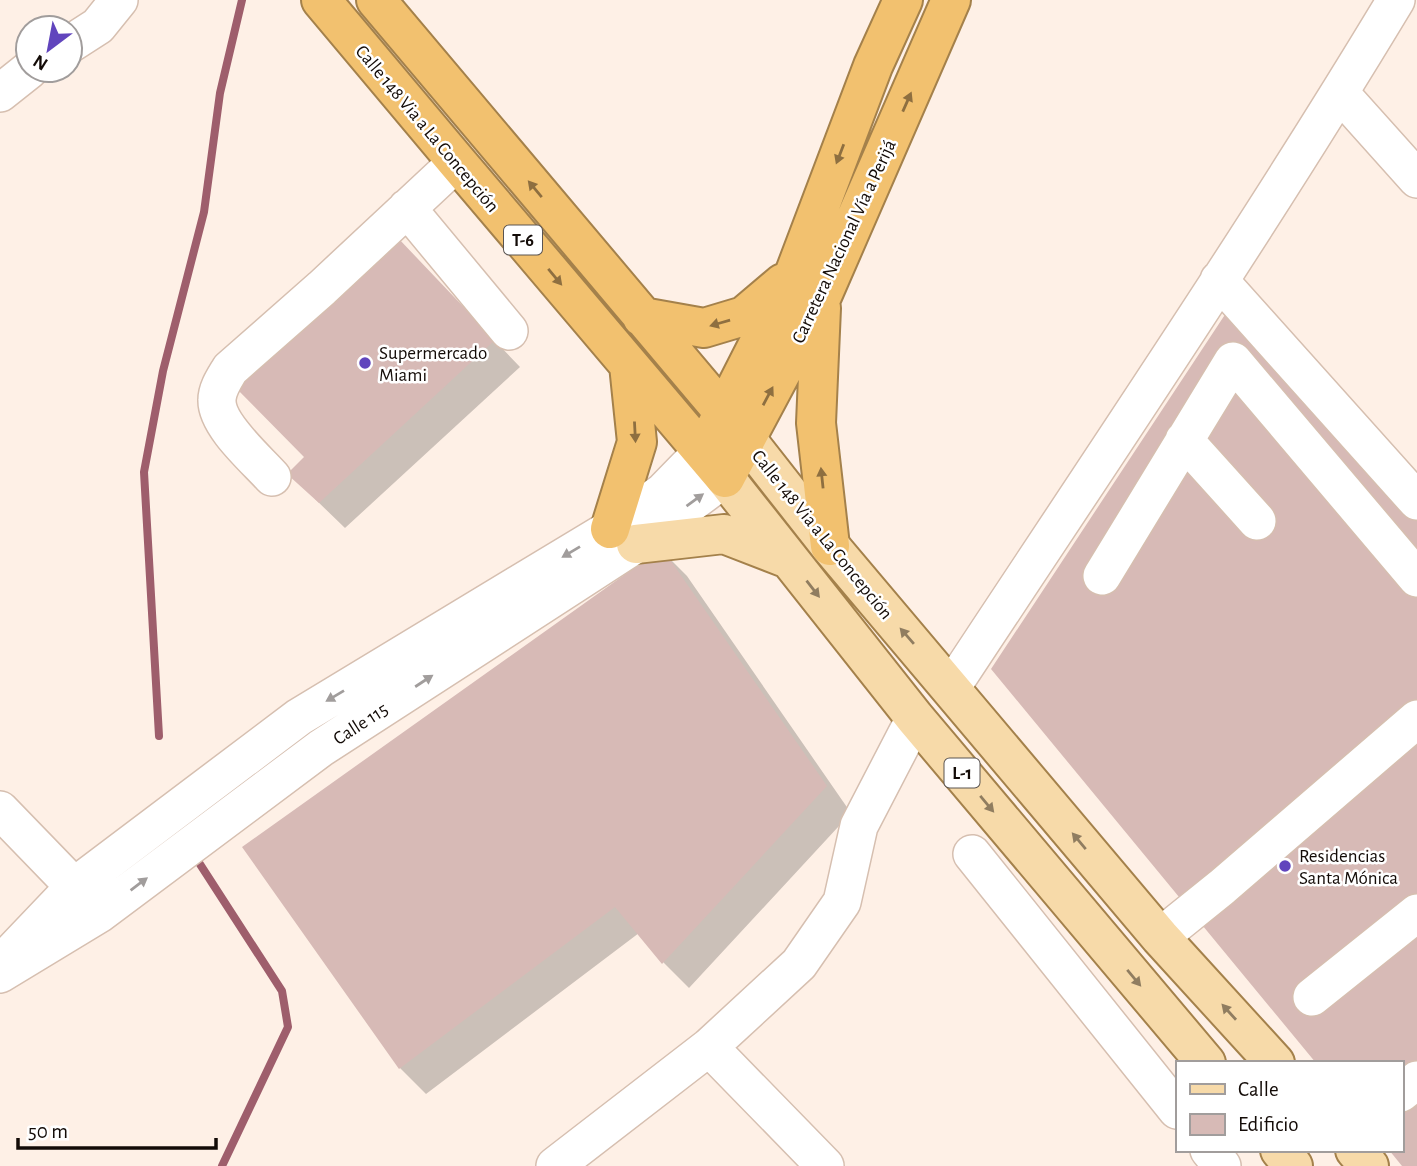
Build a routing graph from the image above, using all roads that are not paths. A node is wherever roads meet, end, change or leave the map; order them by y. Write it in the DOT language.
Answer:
graph roads {
  1 [pos="119,0"];
  2 [pos="321,0"];
  3 [pos="376,0"];
  4 [pos="903,0"];
  5 [pos="951,0"];
  6 [pos="1395,0"];
  7 [pos="84,35"];
  8 [pos="14,82"];
  9 [pos="0,93"];
  10 [pos="1340,93"];
  11 [pos="457,162"];
  12 [pos="1417,179"];
  13 [pos="407,208"];
  14 [pos="1219,280"];
  15 [pos="809,284"];
  16 [pos="642,317"];
  17 [pos="509,331"];
  18 [pos="629,365"];
  19 [pos="735,426"];
  20 [pos="1184,440"];
  21 [pos="714,465"];
  22 [pos="272,477"];
  23 [pos="1417,501"];
  24 [pos="1257,521"];
  25 [pos="623,536"];
  26 [pos="830,546"];
  27 [pos="788,558"];
  28 [pos="1102,576"];
  29 [pos="1417,578"];
  30 [pos="951,688"];
  31 [pos="915,718"];
  32 [pos="1417,719"];
  33 [pos="0,810"];
  34 [pos="972,854"];
  35 [pos="75,886"];
  36 [pos="1417,913"];
  37 [pos="99,914"];
  38 [pos="1160,937"];
  39 [pos="0,965"];
  40 [pos="0,974"];
  41 [pos="1312,997"];
  42 [pos="709,1048"];
  43 [pos="1204,1061"];
  44 [pos="1273,1061"];
  45 [pos="1417,1080"];
  46 [pos="1403,1091"];
  47 [pos="1176,1109"];
  48 [pos="1211,1152"];
  49 [pos="1282,1152"];
  50 [pos="1357,1152"];
  51 [pos="555,1166"];
  52 [pos="825,1166"];
  53 [pos="1222,1166"];
  54 [pos="1293,1166"];
  55 [pos="1369,1166"];
  1 -- 7 [label="street"];
  2 -- 11 [label="highway, Calle 148 Via a La Concepción / T-6"];
  16 -- 3 [label="highway, Calle 148 Via a La Concepción / T-6, one-way"];
  4 -- 15 [label="highway, Carretera Nacional Vía a Perijá, one-way"];
  15 -- 5 [label="highway, Carretera Nacional Vía a Perijá, one-way"];
  6 -- 10 [label="street"];
  8 -- 9 [label="street"];
  10 -- 12 [label="street"];
  10 -- 14 [label="street"];
  11 -- 13 [label="street"];
  11 -- 18 [label="highway, Calle 148 Via a La Concepción / T-6, one-way"];
  13 -- 17 [label="street"];
  13 -- 22 [label="street"];
  14 -- 23 [label="street"];
  14 -- 30 [label="street"];
  15 -- 16 [label="highway, one-way"];
  15 -- 19 [label="highway, Carretera Nacional Vía a Perijá"];
  26 -- 15 [label="highway, one-way"];
  16 -- 19 [label="highway, Calle 148 Via a La Concepción / T-6"];
  18 -- 21 [label="highway, Calle 148 Via a La Concepción / T-6"];
  18 -- 25 [label="highway, one-way"];
  19 -- 21 [label="highway, Carretera Nacional Vía a Perijá"];
  19 -- 26 [label="main road, Calle 148 Via a La Concepción / L-1"];
  20 -- 24 [label="street"];
  20 -- 28 [label="street"];
  20 -- 29 [label="street"];
  21 -- 25 [label="street, Calle 115"];
  21 -- 27 [label="main road, Calle 148 Via a La Concepción / L-1"];
  25 -- 27 [label="main road"];
  25 -- 35 [label="street, Calle 115, one-way"];
  37 -- 25 [label="street, Calle 115, one-way"];
  30 -- 26 [label="main road, Calle 148 Via a La Concepción / L-1, one-way"];
  27 -- 31 [label="main road, Calle 148 Via a La Concepción / L-1, one-way"];
  38 -- 30 [label="main road, Calle 148 Via a La Concepción / L-1, one-way"];
  31 -- 42 [label="street"];
  31 -- 43 [label="main road, Calle 148 Via a La Concepción / L-1, one-way"];
  32 -- 38 [label="street"];
  33 -- 35 [label="street"];
  34 -- 47 [label="street"];
  35 -- 37 [label="street"];
  35 -- 39 [label="street, Calle 115"];
  36 -- 41 [label="street"];
  37 -- 40 [label="street, Calle 115"];
  44 -- 38 [label="main road, Calle 148 Via a La Concepción / L-1, one-way"];
  42 -- 51 [label="street"];
  42 -- 52 [label="street"];
  45 -- 46 [label="street"];
  48 -- 53 [label="street"];
  49 -- 54 [label="main road"];
  50 -- 55 [label="main road"];
}
